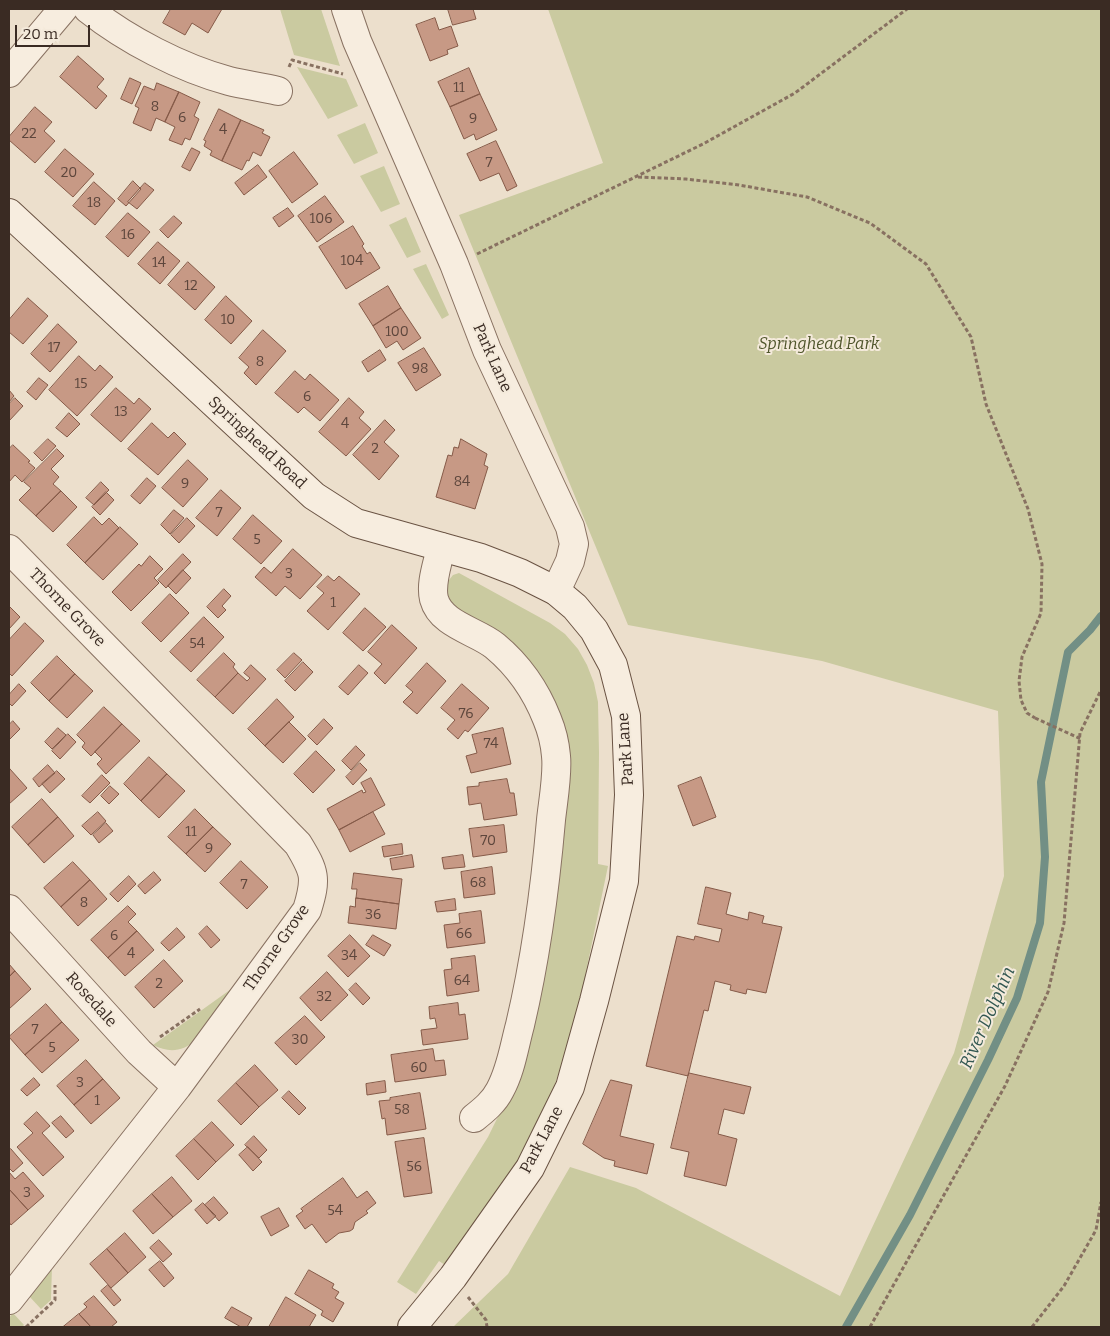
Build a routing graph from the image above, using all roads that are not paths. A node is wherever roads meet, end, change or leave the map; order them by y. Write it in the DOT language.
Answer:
graph roads {
  1 [pos="63,9"];
  2 [pos="88,9"];
  3 [pos="346,9"];
  4 [pos="9,72"];
  5 [pos="278,90"];
  6 [pos="9,213"];
  7 [pos="441,547"];
  8 [pos="9,549"];
  9 [pos="556,591"];
  10 [pos="9,909"];
  11 [pos="177,1087"];
  12 [pos="474,1118"];
  13 [pos="11,1294"];
  14 [pos="412,1327"];
  1 -- 4 [label="street"];
  2 -- 5 [label="street"];
  3 -- 9 [label="street, Park Lane"];
  6 -- 7 [label="street, Springhead Road"];
  7 -- 9 [label="street, Springhead Road"];
  7 -- 12 [label="street"];
  8 -- 11 [label="street, Thorne Grove"];
  9 -- 14 [label="street, Park Lane"];
  10 -- 11 [label="street, Rosedale"];
  11 -- 13 [label="street, Thorne Grove"];
}
